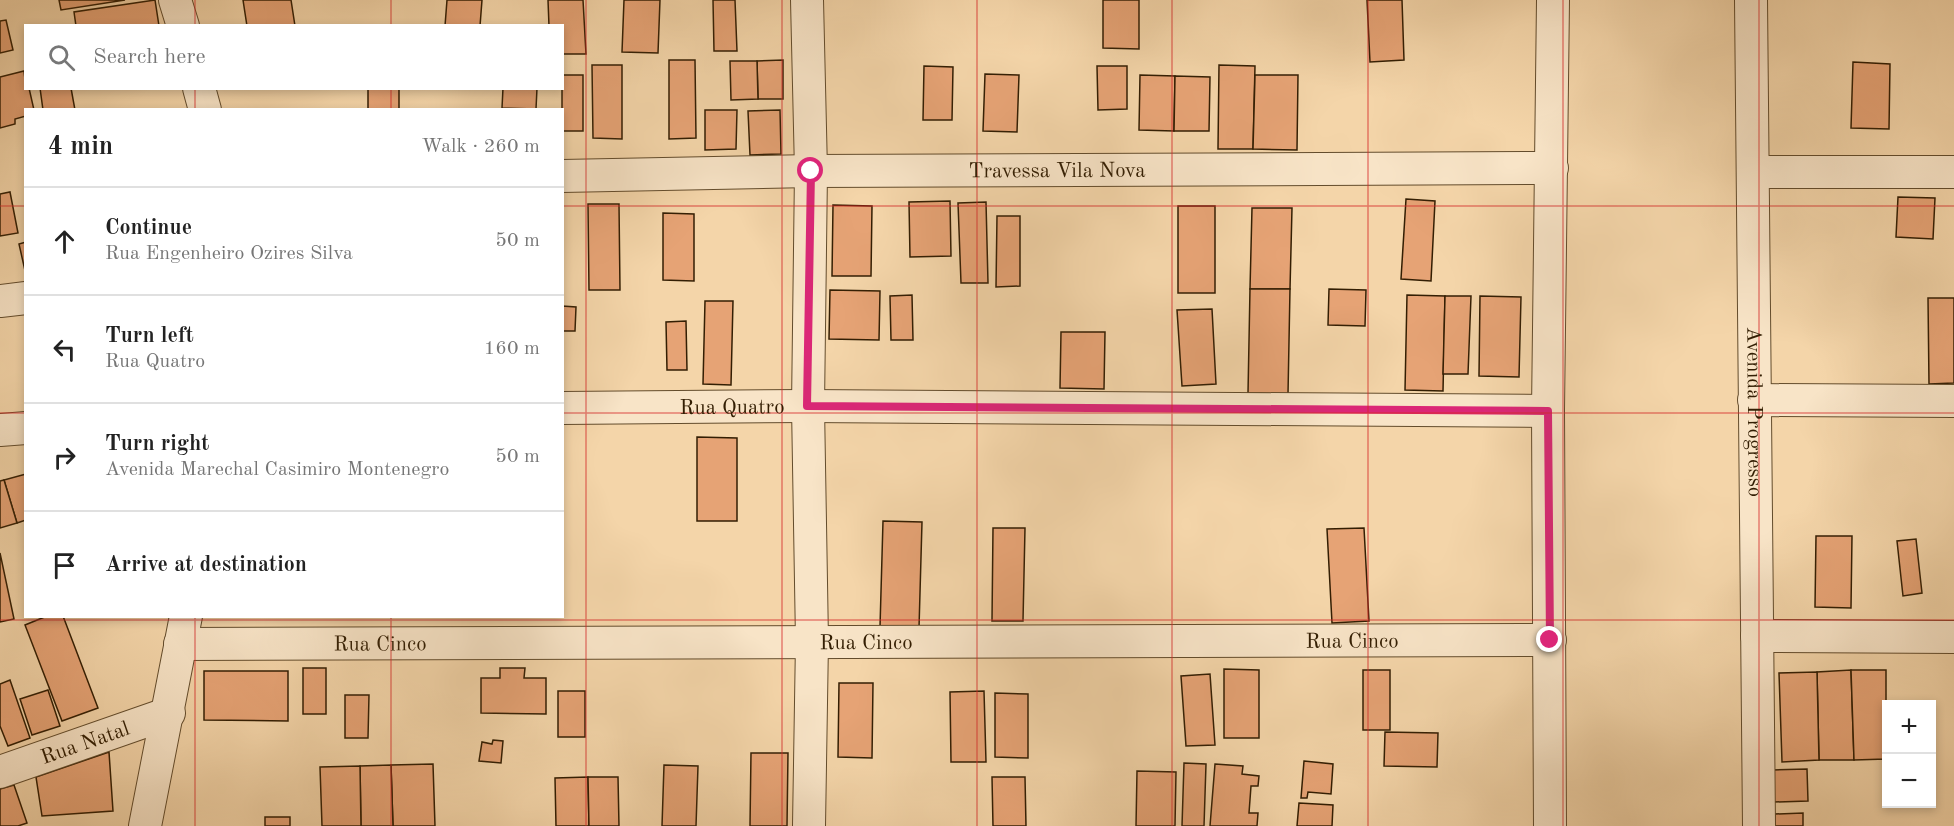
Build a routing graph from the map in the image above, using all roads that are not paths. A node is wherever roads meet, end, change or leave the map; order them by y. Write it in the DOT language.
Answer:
graph roads {
  1 [pos="175,0"];
  2 [pos="807,0"];
  3 [pos="1553,0"];
  4 [pos="1751,0"];
  5 [pos="182,24"];
  6 [pos="200,90"];
  7 [pos="205,108"];
  8 [pos="1552,168"];
  9 [pos="811,171"];
  10 [pos="1753,172"];
  11 [pos="1954,172"];
  12 [pos="564,176"];
  13 [pos="24,298"];
  14 [pos="0,301"];
  15 [pos="1754,400"];
  16 [pos="1954,401"];
  17 [pos="807,406"];
  18 [pos="564,408"];
  19 [pos="1548,411"];
  20 [pos="24,428"];
  21 [pos="0,430"];
  22 [pos="183,630"];
  23 [pos="1756,636"];
  24 [pos="1954,638"];
  25 [pos="1550,640"];
  26 [pos="812,641"];
  27 [pos="169,713"];
  28 [pos="0,772"];
  29 [pos="145,826"];
  30 [pos="809,826"];
  31 [pos="1550,826"];
  32 [pos="1758,826"];
  1 -- 5 [label="street"];
  2 -- 9 [label="street"];
  3 -- 8 [label="street"];
  4 -- 10 [label="street, Avenida Progresso"];
  6 -- 7 [label="street"];
  8 -- 9 [label="street, Travessa Vila Nova"];
  8 -- 19 [label="street"];
  9 -- 12 [label="street, Travessa Vila Nova"];
  9 -- 17 [label="street"];
  10 -- 11 [label="street"];
  10 -- 15 [label="street, Avenida Progresso"];
  13 -- 14 [label="street"];
  15 -- 16 [label="street"];
  15 -- 23 [label="street, Avenida Progresso"];
  17 -- 18 [label="street, Rua Quatro"];
  17 -- 19 [label="street, Rua Quatro"];
  17 -- 26 [label="street"];
  19 -- 25 [label="street"];
  20 -- 21 [label="street"];
  22 -- 26 [label="street, Rua Cinco"];
  22 -- 27 [label="street"];
  23 -- 24 [label="street"];
  23 -- 32 [label="street, Avenida Progresso"];
  25 -- 26 [label="street, Rua Cinco"];
  25 -- 31 [label="street"];
  26 -- 30 [label="street"];
  27 -- 28 [label="street, Rua Natal"];
  27 -- 29 [label="street"];
}
